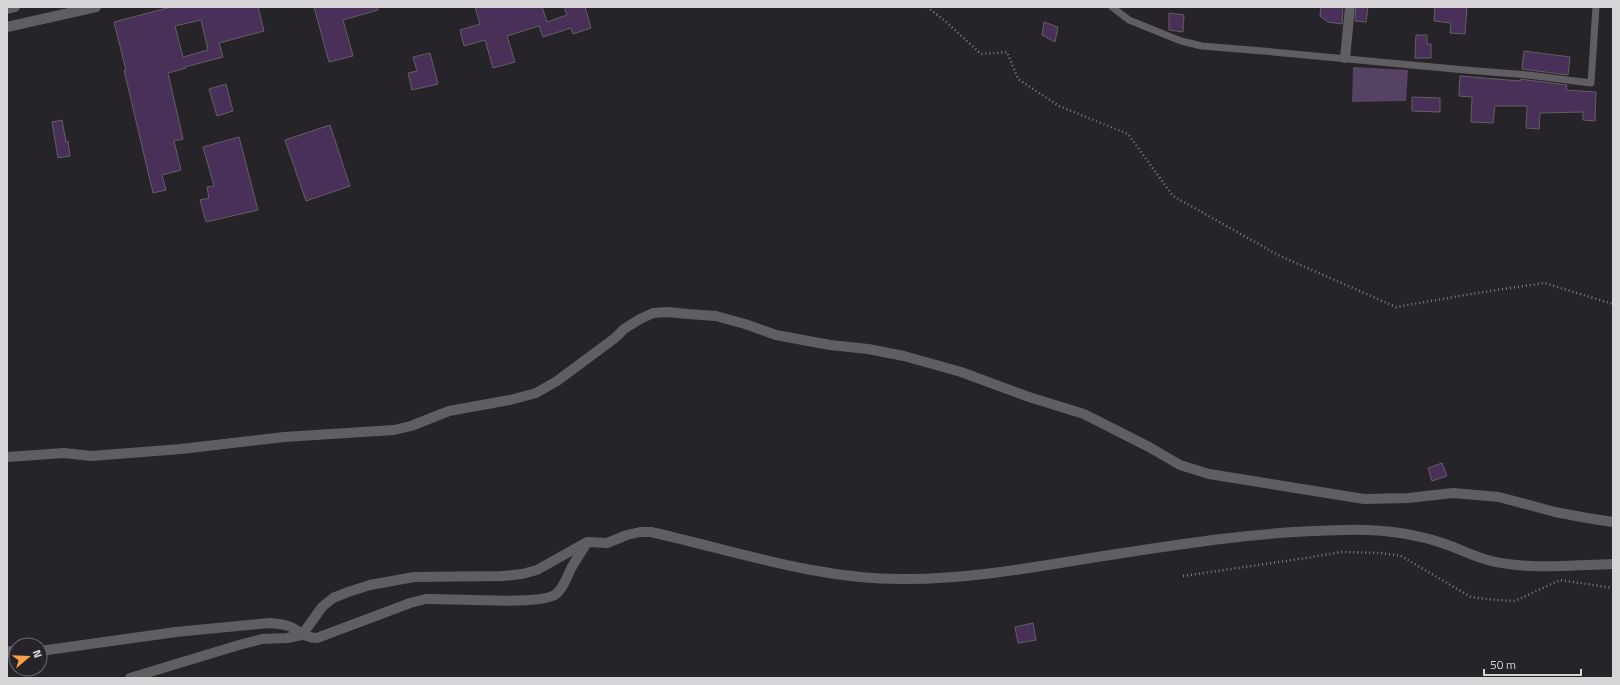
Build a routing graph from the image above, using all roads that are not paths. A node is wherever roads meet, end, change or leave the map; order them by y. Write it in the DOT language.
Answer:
graph roads {
  1 [pos="15,7"];
  2 [pos="96,7"];
  3 [pos="1112,7"];
  4 [pos="1350,7"];
  5 [pos="1596,7"];
  6 [pos="7,9"];
  7 [pos="7,27"];
  8 [pos="1345,58"];
  9 [pos="7,456"];
  10 [pos="1613,522"];
  11 [pos="587,542"];
  12 [pos="1613,564"];
  13 [pos="302,635"];
  14 [pos="48,650"];
  15 [pos="130,678"];
  1 -- 6 [label="street"];
  2 -- 7 [label="street"];
  3 -- 8 [label="lane"];
  4 -- 8 [label="street"];
  5 -- 8 [label="lane"];
  9 -- 10 [label="street"];
  11 -- 12 [label="street"];
  11 -- 13 [label="street"];
  11 -- 13 [label="street"];
  13 -- 14 [label="street"];
  13 -- 15 [label="street"];
}
